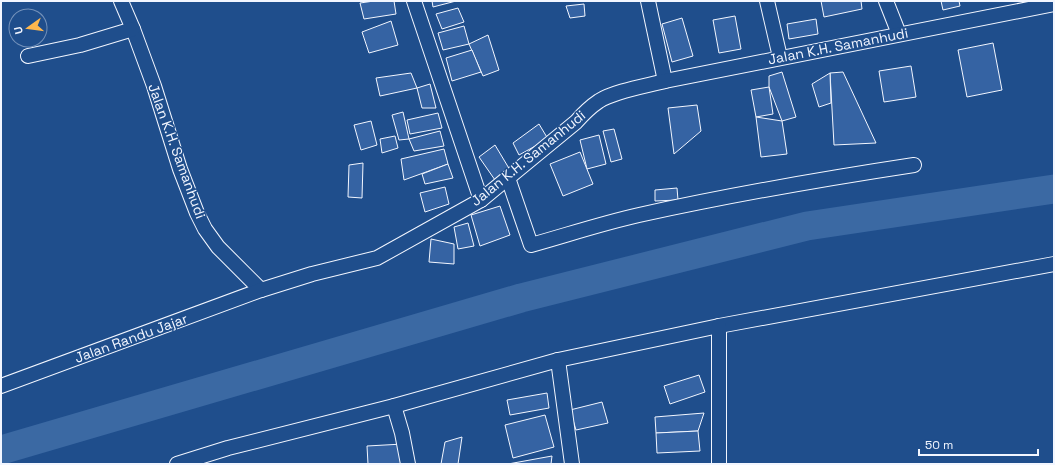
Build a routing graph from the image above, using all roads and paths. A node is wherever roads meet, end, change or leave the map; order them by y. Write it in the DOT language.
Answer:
graph roads {
  1 [pos="121,1"];
  2 [pos="414,1"];
  3 [pos="648,1"];
  4 [pos="767,1"];
  5 [pos="886,1"];
  6 [pos="1054,4"];
  7 [pos="133,29"];
  8 [pos="899,34"];
  9 [pos="28,56"];
  10 [pos="780,57"];
  11 [pos="665,81"];
  12 [pos="914,165"];
  13 [pos="508,178"];
  14 [pos="481,200"];
  15 [pos="1054,264"];
  16 [pos="261,290"];
  17 [pos="720,326"];
  18 [pos="558,360"];
  19 [pos="1,386"];
  20 [pos="394,406"];
  21 [pos="177,464"];
  22 [pos="408,464"];
  23 [pos="572,464"];
  24 [pos="719,464"];
  1 -- 7 [label="street, Jalan K.H. Samanhudi"];
  2 -- 14 [label="street"];
  3 -- 11 [label="street"];
  4 -- 10 [label="street"];
  5 -- 8 [label="street"];
  6 -- 8 [label="street, Jalan K.H. Samanhudi"];
  7 -- 9 [label="street"];
  7 -- 16 [label="street, Jalan K.H. Samanhudi"];
  8 -- 10 [label="street, Jalan K.H. Samanhudi"];
  10 -- 11 [label="street, Jalan K.H. Samanhudi"];
  11 -- 13 [label="street, Jalan K.H. Samanhudi"];
  12 -- 13 [label="street"];
  13 -- 14 [label="street, Jalan K.H. Samanhudi"];
  14 -- 16 [label="street, Jalan K.H. Samanhudi"];
  15 -- 17 [label="street"];
  16 -- 19 [label="street, Jalan Randu Jajar"];
  17 -- 18 [label="street"];
  17 -- 24 [label="street"];
  18 -- 20 [label="street"];
  18 -- 23 [label="street"];
  20 -- 21 [label="street"];
  20 -- 22 [label="street"];
}
